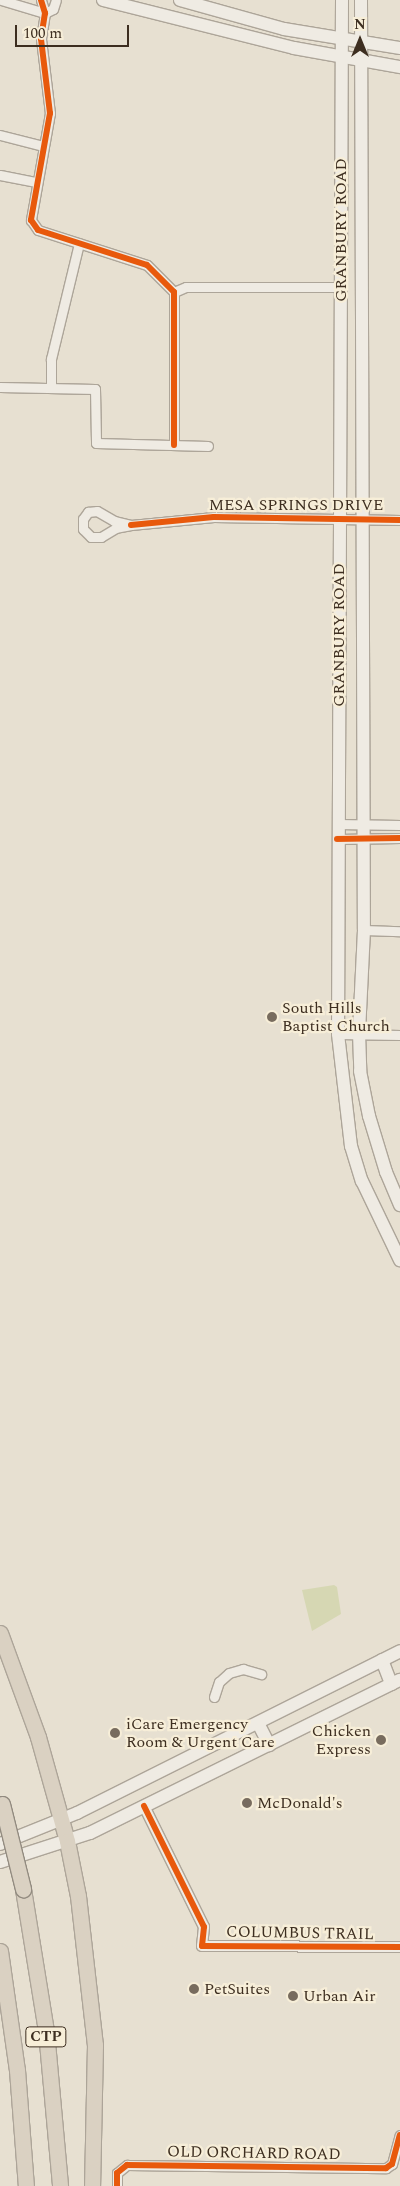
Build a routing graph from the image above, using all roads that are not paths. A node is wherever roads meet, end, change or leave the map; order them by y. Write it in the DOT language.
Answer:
graph roads {
  1 [pos="1,0"];
  2 [pos="41,0"];
  3 [pos="56,0"];
  4 [pos="103,0"];
  5 [pos="180,0"];
  6 [pos="342,0"];
  7 [pos="361,0"];
  8 [pos="45,13"];
  9 [pos="341,39"];
  10 [pos="361,41"];
  11 [pos="400,48"];
  12 [pos="341,56"];
  13 [pos="361,62"];
  14 [pos="400,67"];
  15 [pos="0,134"];
  16 [pos="43,146"];
  17 [pos="0,175"];
  18 [pos="36,182"];
  19 [pos="79,242"];
  20 [pos="340,287"];
  21 [pos="364,287"];
  22 [pos="174,292"];
  23 [pos="0,387"];
  24 [pos="51,388"];
  25 [pos="174,445"];
  26 [pos="208,446"];
  27 [pos="339,519"];
  28 [pos="362,519"];
  29 [pos="400,520"];
  30 [pos="131,525"];
  31 [pos="337,824"];
  32 [pos="363,825"];
  33 [pos="400,825"];
  34 [pos="400,838"];
  35 [pos="337,839"];
  36 [pos="364,839"];
  37 [pos="364,930"];
  38 [pos="400,930"];
  39 [pos="359,1033"];
  40 [pos="338,1034"];
  41 [pos="400,1035"];
  42 [pos="400,1205"];
  43 [pos="400,1260"];
  44 [pos="0,1633"];
  45 [pos="400,1651"];
  46 [pos="382,1660"];
  47 [pos="261,1674"];
  48 [pos="395,1682"];
  49 [pos="214,1697"];
  50 [pos="258,1723"];
  51 [pos="269,1745"];
  52 [pos="1,1800"];
  53 [pos="144,1806"];
  54 [pos="61,1819"];
  55 [pos="67,1841"];
  56 [pos="0,1844"];
  57 [pos="0,1862"];
  58 [pos="400,1947"];
  59 [pos="0,1951"];
  60 [pos="400,2135"];
  61 [pos="26,2186"];
  62 [pos="60,2186"];
  63 [pos="92,2186"];
  64 [pos="117,2186"];
  1 -- 8 [label="street"];
  2 -- 8 [label="street"];
  3 -- 8 [label="street"];
  4 -- 12 [label="main road"];
  5 -- 9 [label="main road"];
  6 -- 9 [label="main road, GRANBURY ROAD"];
  7 -- 10 [label="main road, GRANBURY ROAD"];
  8 -- 16 [label="street"];
  9 -- 10 [label="main road"];
  9 -- 12 [label="main road, GRANBURY ROAD"];
  10 -- 11 [label="main road"];
  10 -- 13 [label="main road, GRANBURY ROAD"];
  12 -- 13 [label="main road"];
  12 -- 20 [label="main road, GRANBURY ROAD"];
  13 -- 14 [label="main road"];
  13 -- 21 [label="main road, GRANBURY ROAD"];
  15 -- 16 [label="street"];
  16 -- 18 [label="street"];
  17 -- 18 [label="street"];
  18 -- 19 [label="street"];
  19 -- 22 [label="street"];
  19 -- 24 [label="street"];
  20 -- 21 [label="main road"];
  20 -- 22 [label="street"];
  20 -- 27 [label="main road, GRANBURY ROAD"];
  21 -- 28 [label="main road, GRANBURY ROAD"];
  22 -- 25 [label="street"];
  23 -- 24 [label="street"];
  24 -- 25 [label="street"];
  25 -- 26 [label="street"];
  27 -- 28 [label="street, MESA SPRINGS DRIVE"];
  27 -- 30 [label="street, MESA SPRINGS DRIVE"];
  27 -- 31 [label="main road, GRANBURY ROAD"];
  28 -- 29 [label="street, MESA SPRINGS DRIVE"];
  28 -- 32 [label="main road, GRANBURY ROAD"];
  30 -- 30 [label="street, MESA SPRINGS DRIVE"];
  31 -- 32 [label="street"];
  31 -- 35 [label="main road, GRANBURY ROAD"];
  32 -- 33 [label="street"];
  32 -- 36 [label="main road, GRANBURY ROAD"];
  34 -- 36 [label="street"];
  35 -- 36 [label="street"];
  35 -- 40 [label="main road, GRANBURY ROAD"];
  36 -- 37 [label="main road, GRANBURY ROAD"];
  37 -- 38 [label="street"];
  37 -- 39 [label="main road, GRANBURY ROAD"];
  39 -- 40 [label="street"];
  39 -- 41 [label="street"];
  39 -- 42 [label="main road, GRANBURY ROAD"];
  40 -- 43 [label="main road, GRANBURY ROAD"];
  44 -- 54 [label="highway"];
  45 -- 46 [label="main road"];
  46 -- 48 [label="main road"];
  46 -- 50 [label="main road"];
  47 -- 49 [label="street"];
  48 -- 51 [label="main road"];
  50 -- 51 [label="main road"];
  50 -- 54 [label="main road"];
  51 -- 53 [label="main road"];
  52 -- 62 [label="highway, CTP, bridge"];
  53 -- 55 [label="main road"];
  53 -- 58 [label="street, COLUMBUS TRAIL"];
  54 -- 55 [label="highway"];
  54 -- 56 [label="main road"];
  55 -- 57 [label="main road"];
  55 -- 63 [label="highway"];
  59 -- 61 [label="highway, CTP"];
  60 -- 64 [label="street, OLD ORCHARD ROAD"];
}
